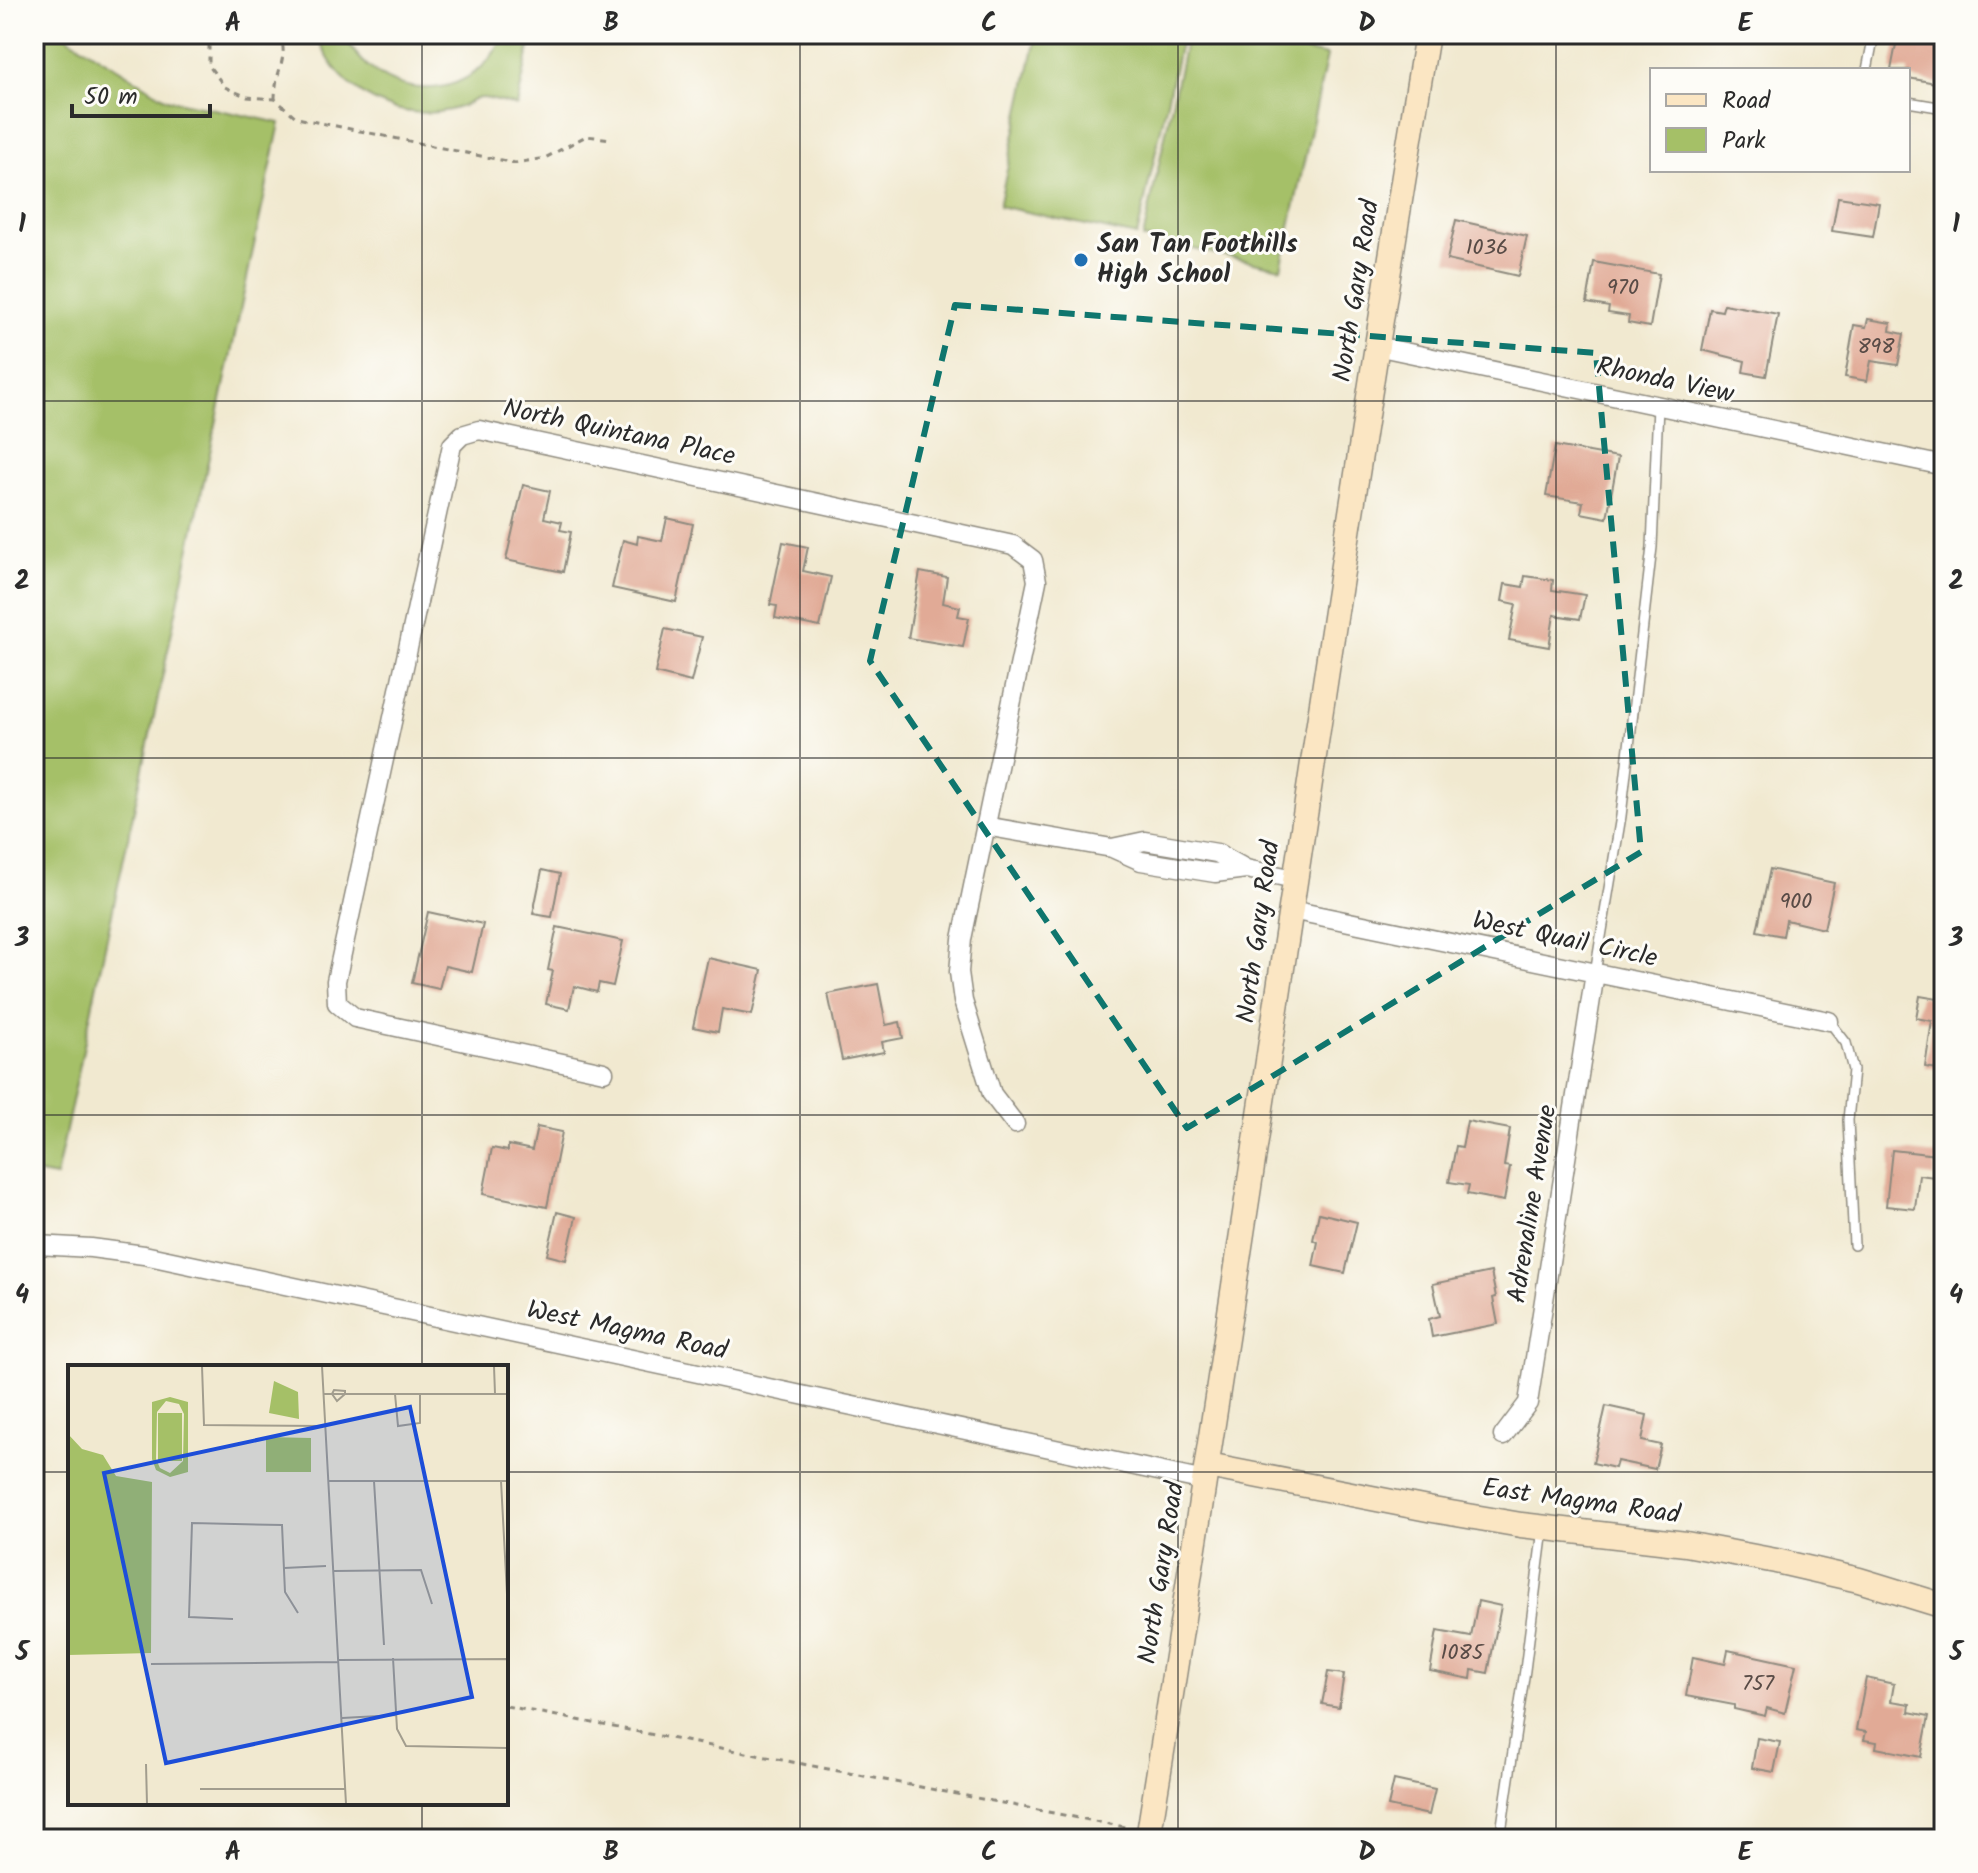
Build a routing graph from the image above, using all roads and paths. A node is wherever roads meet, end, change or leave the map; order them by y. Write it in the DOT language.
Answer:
graph roads {
  1 [pos="215,34"];
  2 [pos="278,34"];
  3 [pos="1427,34"];
  4 [pos="1874,34"];
  5 [pos="1867,68"];
  6 [pos="275,99"];
  7 [pos="1910,102"];
  8 [pos="1944,108"];
  9 [pos="612,139"];
  10 [pos="1376,346"];
  11 [pos="1658,406"];
  12 [pos="1944,466"];
  13 [pos="985,826"];
  14 [pos="1295,879"];
  15 [pos="1291,910"];
  16 [pos="1595,973"];
  17 [pos="1829,1021"];
  18 [pos="604,1072"];
  19 [pos="1015,1124"];
  20 [pos="37,1245"];
  21 [pos="1854,1245"];
  22 [pos="1503,1436"];
  23 [pos="1207,1474"];
  24 [pos="1543,1527"];
  25 [pos="1944,1606"];
  26 [pos="508,1706"];
  27 [pos="1148,1835"];
  28 [pos="1190,1839"];
  29 [pos="1500,1839"];
  1 -- 6 [label="path"];
  2 -- 6 [label="path"];
  3 -- 10 [label="street, North Gary Road"];
  4 -- 5 [label="lane"];
  6 -- 9 [label="path"];
  7 -- 8 [label="lane"];
  10 -- 11 [label="street, Rhonda View"];
  10 -- 14 [label="street, North Gary Road"];
  11 -- 12 [label="street, Rhonda View"];
  11 -- 16 [label="lane"];
  13 -- 14 [label="street"];
  13 -- 18 [label="street, North Quintana Place"];
  13 -- 19 [label="street, North Quintana Place"];
  14 -- 15 [label="street, North Gary Road"];
  15 -- 16 [label="street, West Quail Circle"];
  15 -- 23 [label="street, North Gary Road"];
  16 -- 17 [label="street, West Quail Circle"];
  16 -- 22 [label="street, Adrenaline Avenue"];
  17 -- 21 [label="lane"];
  20 -- 23 [label="street, West Magma Road"];
  23 -- 24 [label="street, East Magma Road"];
  23 -- 27 [label="street, North Gary Road"];
  24 -- 25 [label="street, East Magma Road"];
  24 -- 29 [label="lane"];
  26 -- 27 [label="path"];
  27 -- 28 [label="lane"];
}
